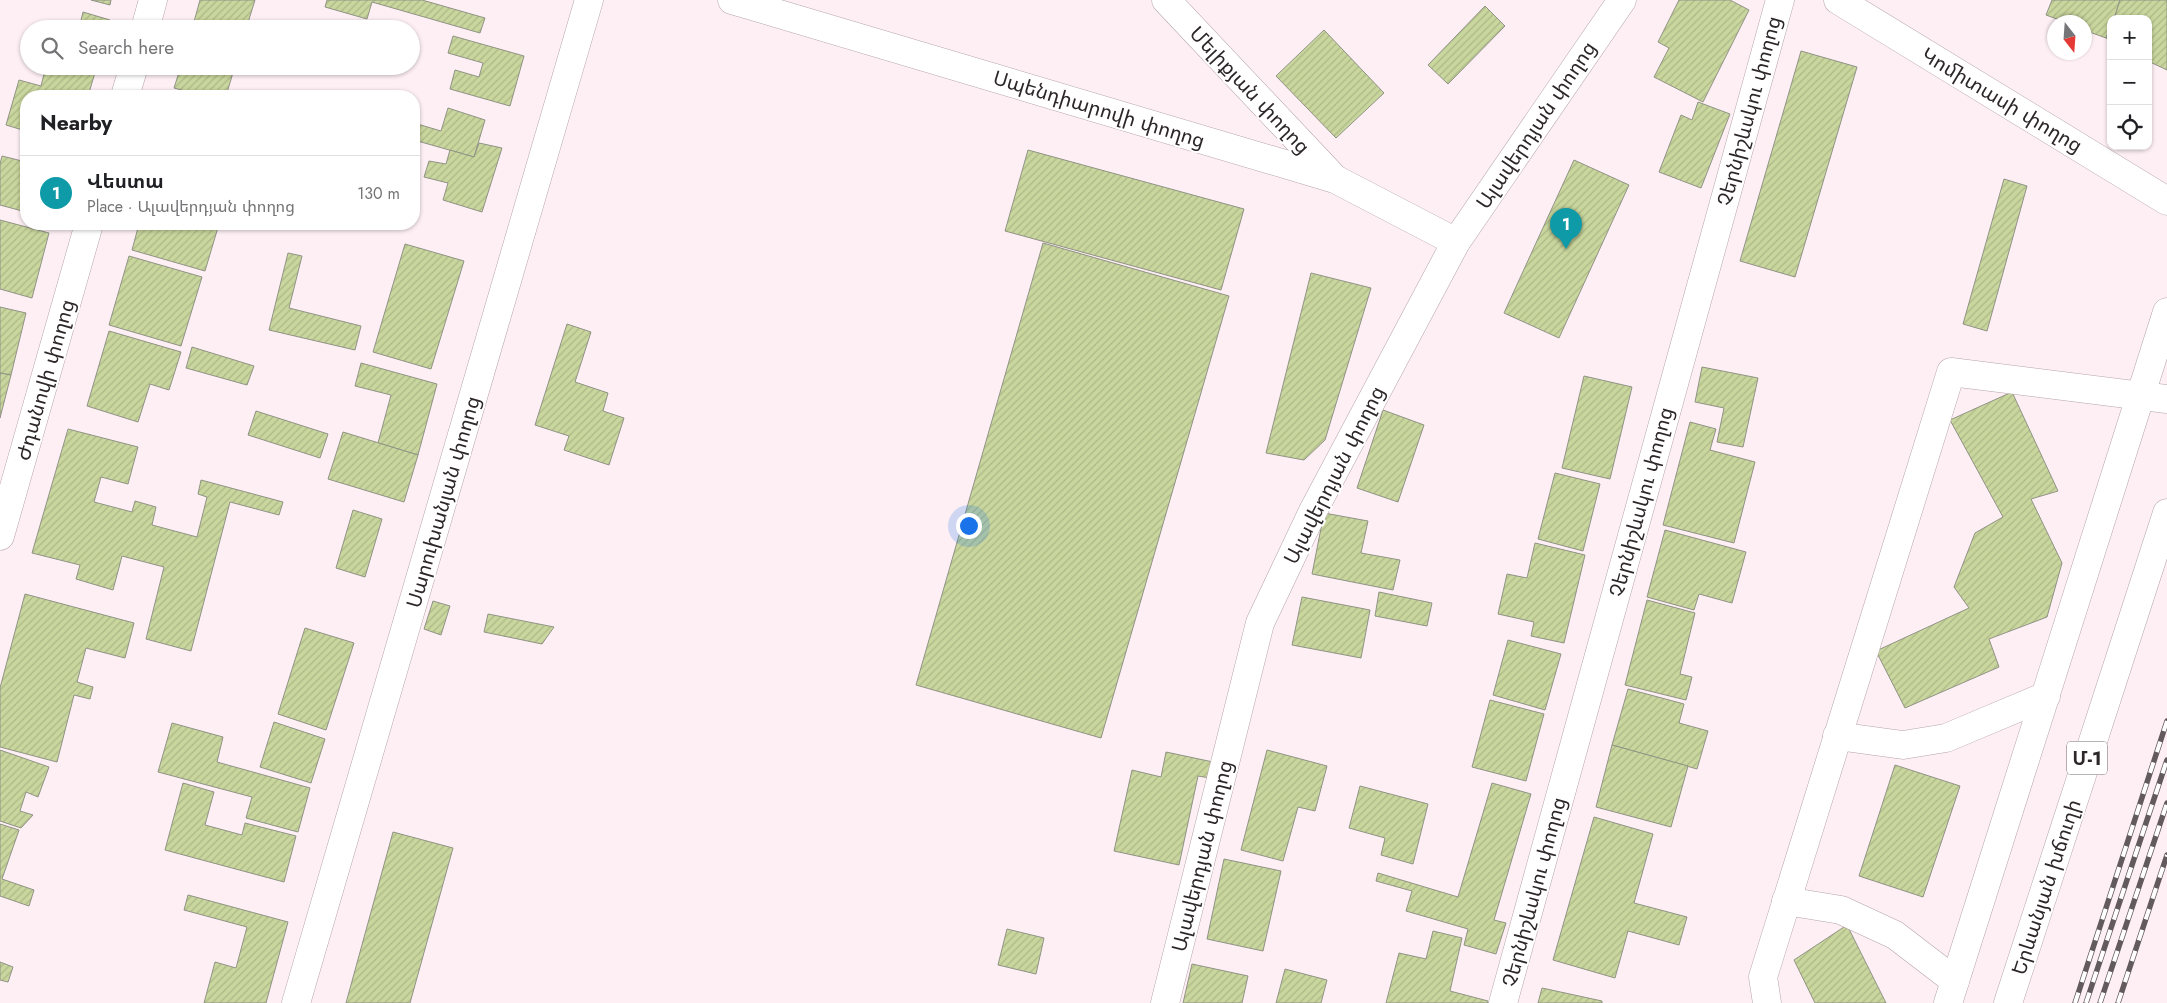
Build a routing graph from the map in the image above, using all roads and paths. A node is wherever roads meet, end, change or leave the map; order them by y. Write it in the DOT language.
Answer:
graph roads {
  1 [pos="153,0"];
  2 [pos="589,0"];
  3 [pos="732,0"];
  4 [pos="1166,0"];
  5 [pos="1622,0"];
  6 [pos="1780,0"];
  7 [pos="1838,0"];
  8 [pos="147,20"];
  9 [pos="132,75"];
  10 [pos="128,90"];
  11 [pos="1335,179"];
  12 [pos="2167,201"];
  13 [pos="87,230"];
  14 [pos="1456,242"];
  15 [pos="2167,312"];
  16 [pos="2140,396"];
  17 [pos="2167,399"];
  18 [pos="2167,513"];
  19 [pos="0,536"];
  20 [pos="2046,696"];
  21 [pos="1837,736"];
  22 [pos="1786,901"];
  23 [pos="1952,992"];
  24 [pos="296,1003"];
  25 [pos="1165,1003"];
  26 [pos="1503,1003"];
  27 [pos="1767,1003"];
  28 [pos="2008,1003"];
  1 -- 8 [label="main road"];
  2 -- 24 [label="main road, Սարուխանյան փողոց"];
  3 -- 11 [label="main road, Սպենդիարովի փողոց"];
  4 -- 11 [label="main road, Մելիքյան փողոց"];
  5 -- 14 [label="main road, Ալավերդյան փողոց"];
  6 -- 26 [label="main road, Չերնիշևսկու փողոց"];
  7 -- 12 [label="main road, Կոմիտասի փողոց"];
  9 -- 10 [label="main road"];
  11 -- 14 [label="main road, Սպենդիարովի փողոց"];
  13 -- 19 [label="main road, Ժդանովի փողոց"];
  14 -- 25 [label="main road, Ալավերդյան փողոց"];
  15 -- 16 [label="main road"];
  16 -- 17 [label="main road"];
  16 -- 20 [label="main road"];
  16 -- 21 [label="main road"];
  18 -- 28 [label="main road, Երևանյան խճուղի / Մ-1"];
  20 -- 21 [label="main road"];
  20 -- 23 [label="main road"];
  21 -- 22 [label="main road"];
  22 -- 23 [label="main road"];
  22 -- 27 [label="main road"];
}
